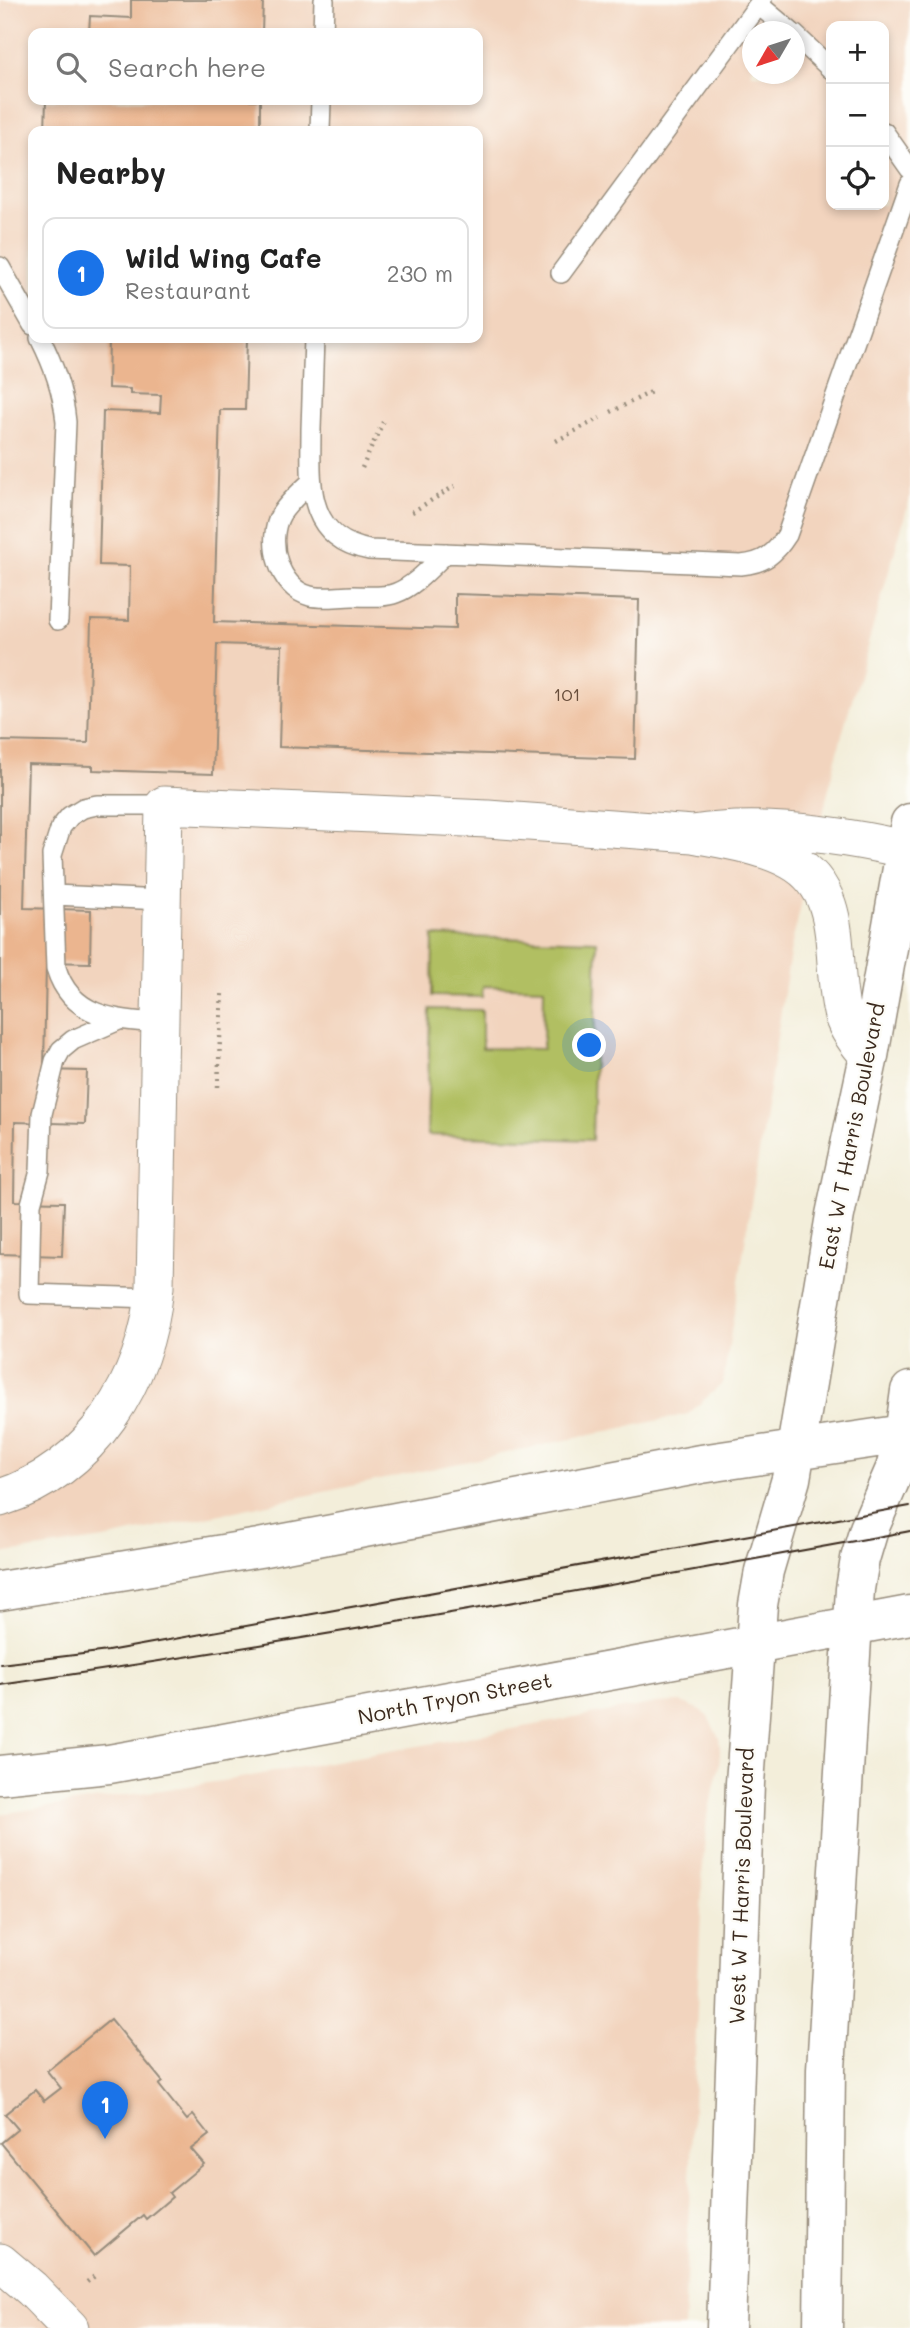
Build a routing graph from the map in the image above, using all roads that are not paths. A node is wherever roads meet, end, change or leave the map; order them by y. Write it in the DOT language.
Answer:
graph roads {
  1 [pos="324,0"];
  2 [pos="760,2"];
  3 [pos="780,21"];
  4 [pos="323,28"];
  5 [pos="805,44"];
  6 [pos="826,64"];
  7 [pos="321,105"];
  8 [pos="320,126"];
  9 [pos="889,139"];
  10 [pos="910,169"];
  11 [pos="910,184"];
  12 [pos="0,267"];
  13 [pos="561,273"];
  14 [pos="28,316"];
  15 [pos="42,343"];
  16 [pos="314,343"];
  17 [pos="310,482"];
  18 [pos="446,553"];
  19 [pos="58,620"];
  20 [pos="164,805"];
  21 [pos="693,834"];
  22 [pos="908,841"];
  23 [pos="54,895"];
  24 [pos="162,900"];
  25 [pos="119,1020"];
  26 [pos="160,1023"];
  27 [pos="869,1056"];
  28 [pos="154,1298"];
  29 [pos="910,1391"];
  30 [pos="907,1434"];
  31 [pos="796,1449"];
  32 [pos="0,1498"];
  33 [pos="0,1591"];
  34 [pos="910,1615"];
  35 [pos="853,1626"];
  36 [pos="754,1643"];
  37 [pos="0,1775"];
  38 [pos="0,2262"];
  39 [pos="70,2328"];
  40 [pos="726,2328"];
  41 [pos="823,2328"];
  1 -- 4 [label="lane"];
  2 -- 3 [label="lane"];
  2 -- 13 [label="lane"];
  5 -- 6 [label="lane"];
  7 -- 8 [label="lane"];
  9 -- 10 [label="lane"];
  11 -- 18 [label="lane"];
  12 -- 14 [label="lane"];
  15 -- 19 [label="lane"];
  16 -- 17 [label="lane"];
  17 -- 18 [label="lane"];
  17 -- 18 [label="lane"];
  20 -- 21 [label="street"];
  20 -- 23 [label="lane"];
  20 -- 24 [label="street"];
  21 -- 22 [label="street"];
  21 -- 27 [label="street"];
  22 -- 27 [label="main road, East W T Harris Boulevard"];
  23 -- 24 [label="lane"];
  23 -- 25 [label="lane"];
  24 -- 26 [label="street"];
  25 -- 26 [label="lane"];
  25 -- 28 [label="lane"];
  26 -- 28 [label="street"];
  27 -- 31 [label="main road, East W T Harris Boulevard"];
  28 -- 32 [label="street"];
  29 -- 30 [label="main road"];
  30 -- 31 [label="main road"];
  30 -- 35 [label="main road"];
  31 -- 33 [label="main road"];
  31 -- 36 [label="main road, West W T Harris Boulevard"];
  34 -- 35 [label="main road, North Tryon Street"];
  35 -- 36 [label="main road, North Tryon Street"];
  35 -- 41 [label="main road"];
  36 -- 37 [label="main road, North Tryon Street"];
  36 -- 40 [label="main road, West W T Harris Boulevard"];
  38 -- 39 [label="street"];
}
